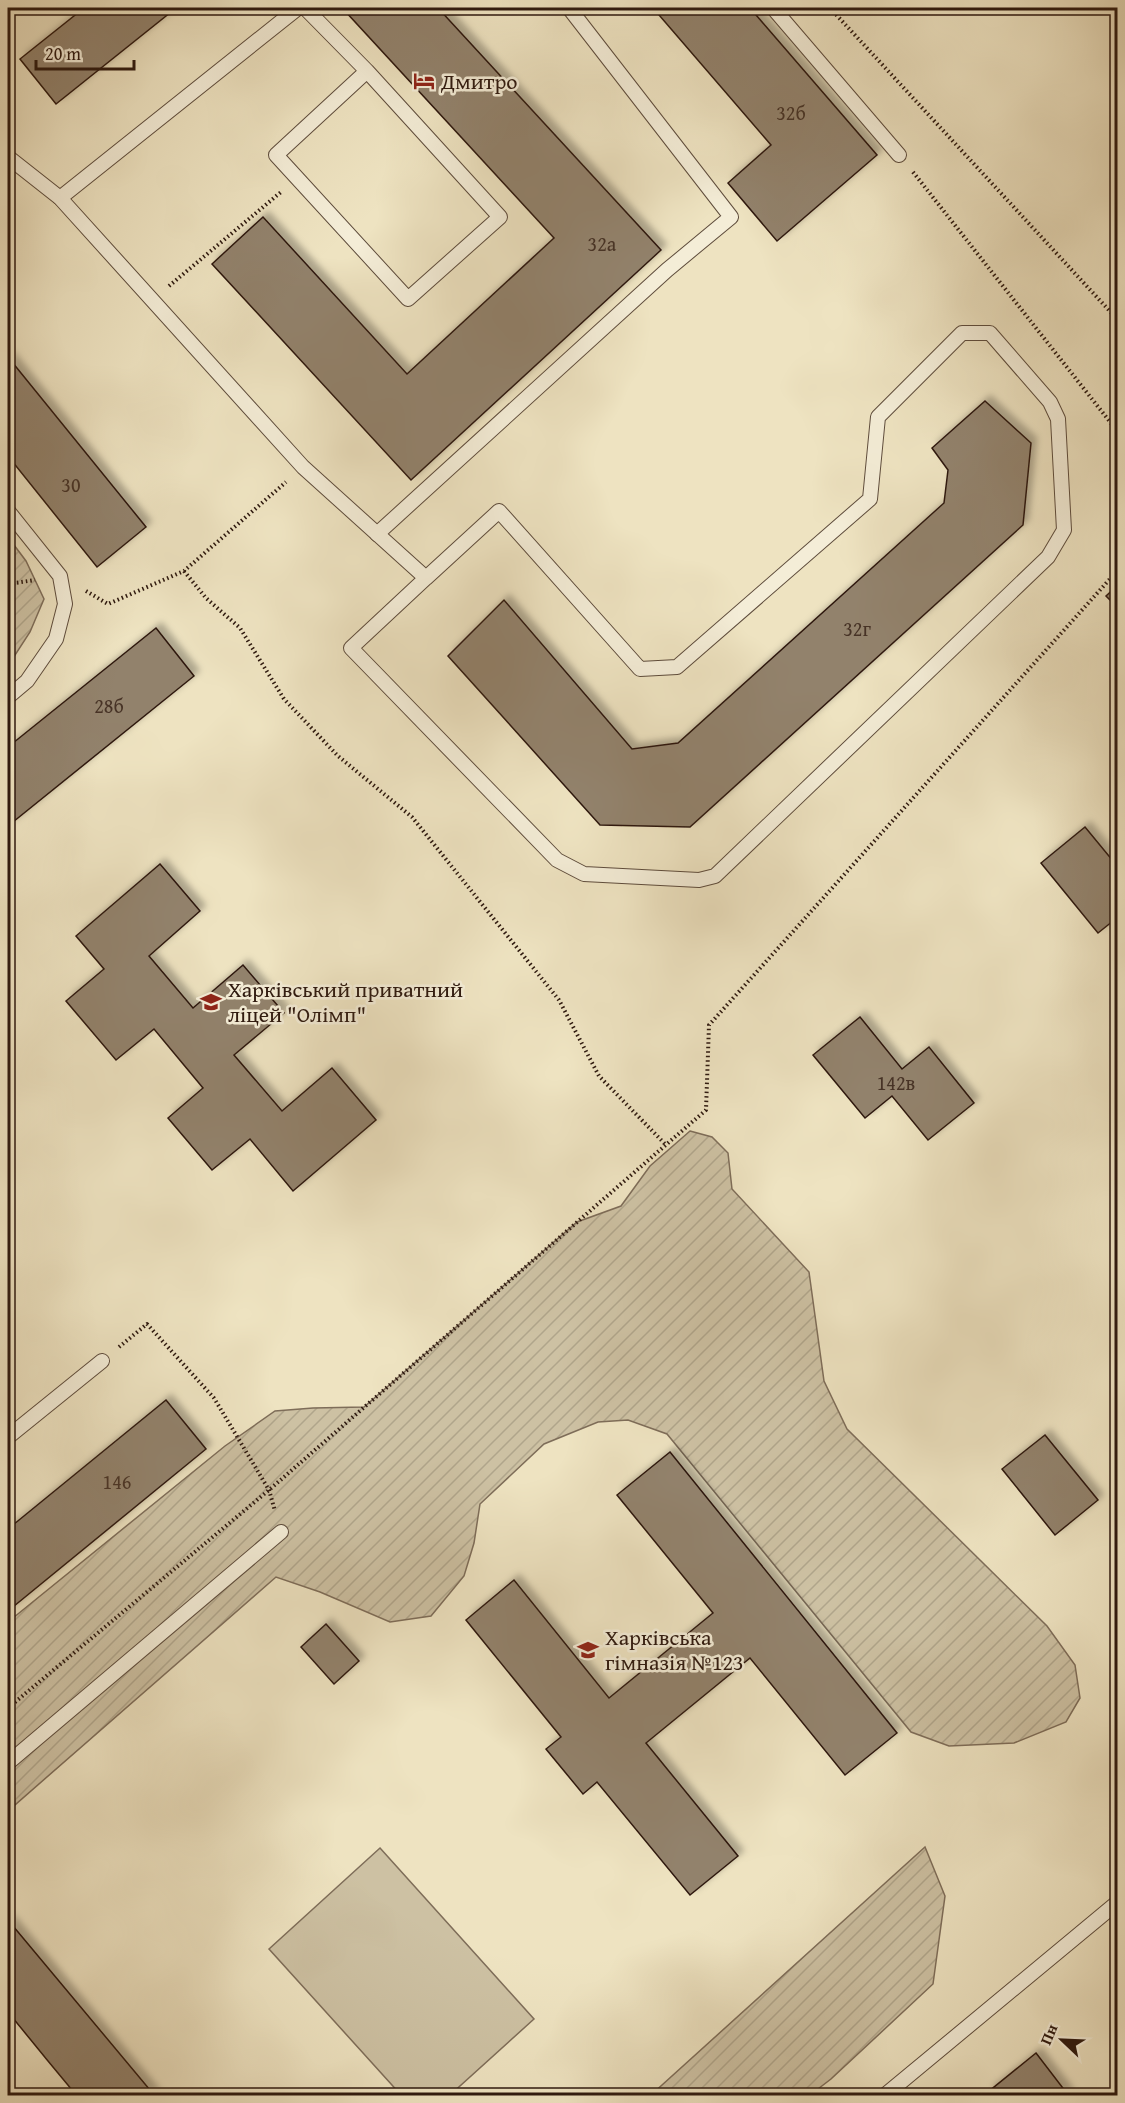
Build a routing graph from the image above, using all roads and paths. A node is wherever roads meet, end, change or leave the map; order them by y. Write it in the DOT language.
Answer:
graph roads {
  1 [pos="298,8"];
  2 [pos="305,8"];
  3 [pos="569,8"];
  4 [pos="773,8"];
  5 [pos="830,8"];
  6 [pos="367,71"];
  7 [pos="900,154"];
  8 [pos="8,157"];
  9 [pos="297,178"];
  10 [pos="60,198"];
  11 [pos="152,300"];
  12 [pos="1118,320"];
  13 [pos="1118,432"];
  14 [pos="303,467"];
  15 [pos="8,511"];
  16 [pos="377,534"];
  17 [pos="1118,570"];
  18 [pos="184,571"];
  19 [pos="60,576"];
  20 [pos="426,578"];
  21 [pos="8,697"];
  22 [pos="666,1145"];
  23 [pos="102,1361"];
  24 [pos="8,1437"];
  25 [pos="269,1490"];
  26 [pos="281,1532"];
  27 [pos="8,1708"];
  28 [pos="8,1764"];
  29 [pos="1118,1902"];
  30 [pos="884,2096"];
  1 -- 10 [label="lane"];
  2 -- 6 [label="lane"];
  3 -- 16 [label="lane"];
  4 -- 7 [label="lane"];
  5 -- 12 [label="path"];
  6 -- 9 [label="lane"];
  6 -- 9 [label="lane"];
  7 -- 13 [label="path"];
  8 -- 10 [label="lane"];
  9 -- 11 [label="path"];
  10 -- 11 [label="lane"];
  11 -- 14 [label="lane"];
  14 -- 16 [label="lane"];
  14 -- 18 [label="path"];
  15 -- 19 [label="lane"];
  16 -- 20 [label="lane"];
  17 -- 22 [label="path"];
  18 -- 19 [label="path"];
  18 -- 22 [label="path"];
  19 -- 21 [label="lane"];
  20 -- 20 [label="lane"];
  22 -- 25 [label="path"];
  23 -- 24 [label="lane"];
  23 -- 25 [label="path"];
  25 -- 26 [label="path"];
  25 -- 27 [label="path"];
  26 -- 28 [label="lane"];
  29 -- 30 [label="lane"];
}
